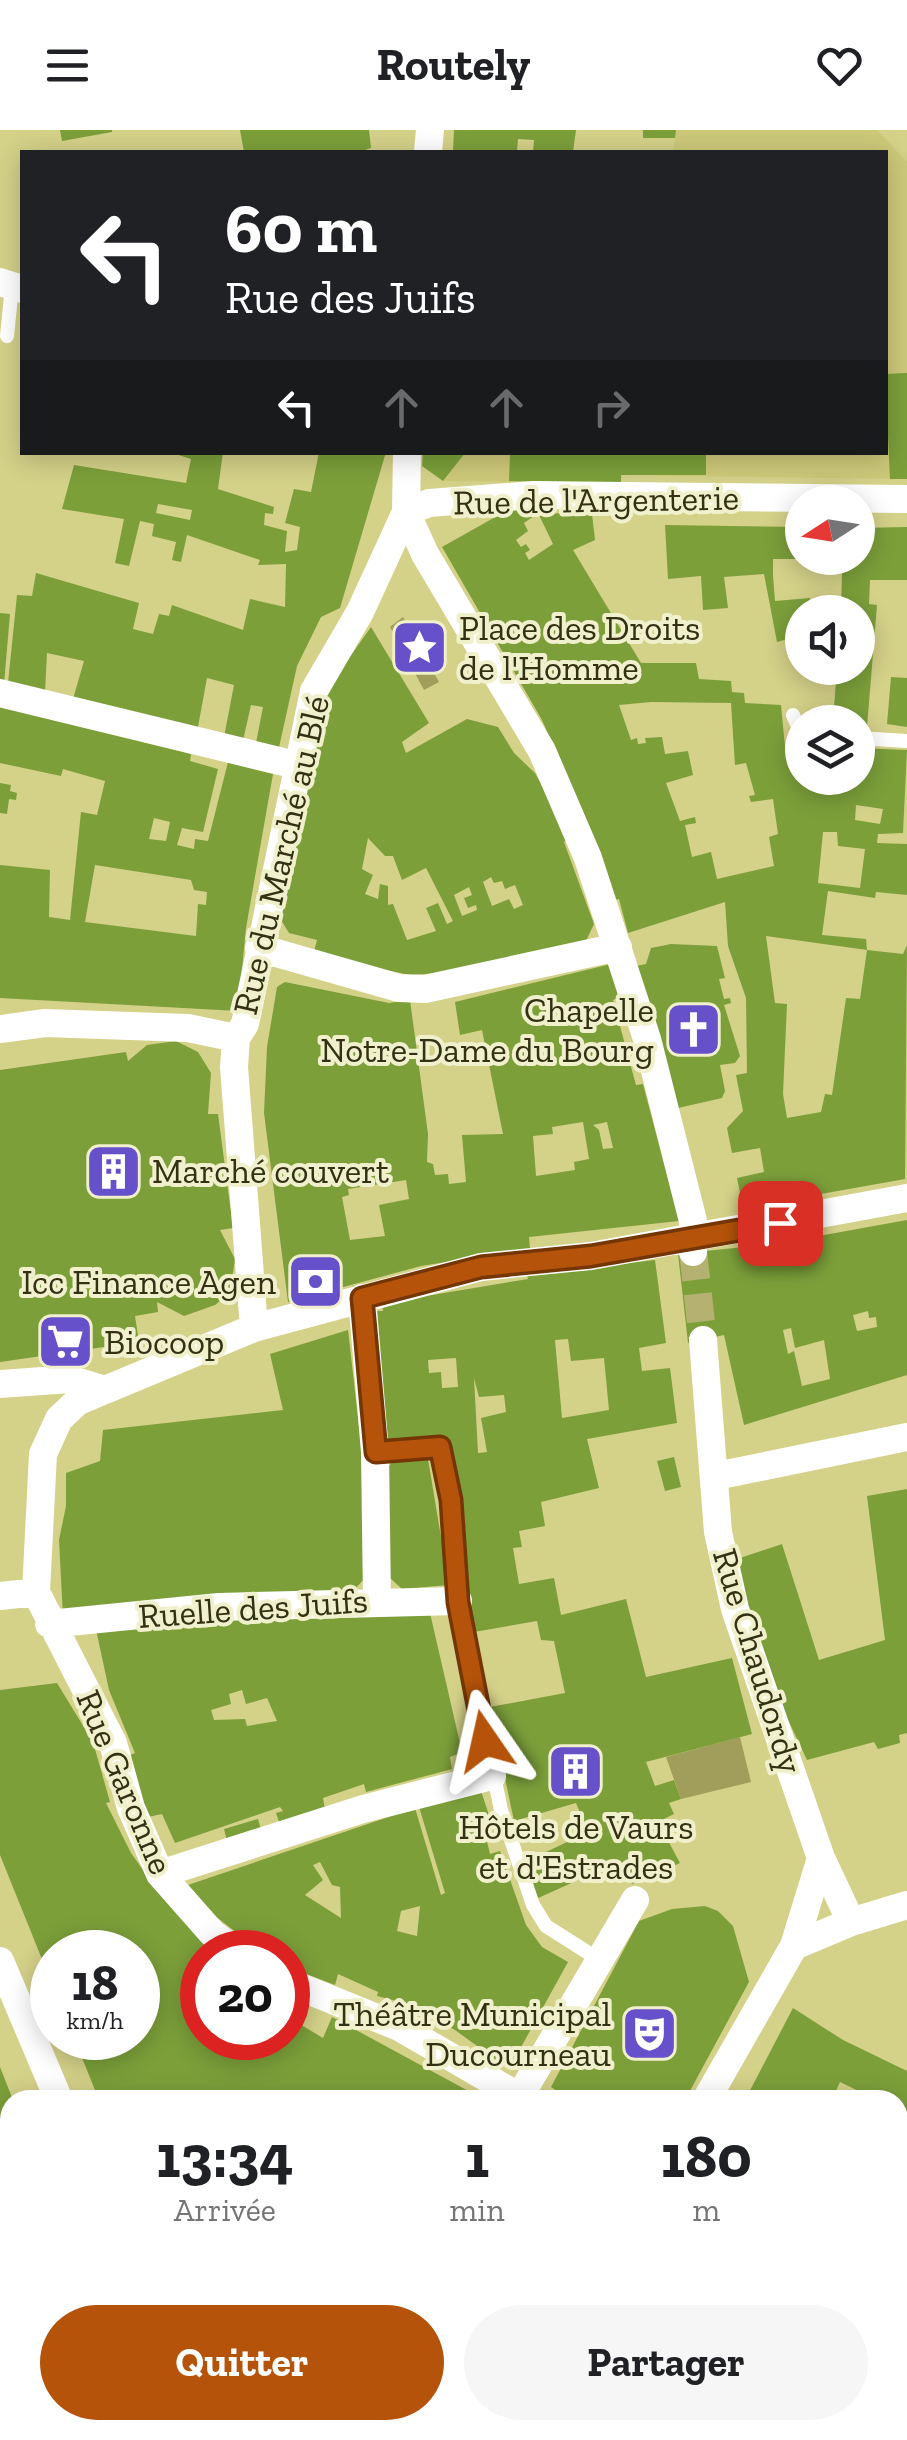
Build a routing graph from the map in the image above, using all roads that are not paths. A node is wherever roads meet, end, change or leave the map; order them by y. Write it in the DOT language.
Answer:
graph roads {
  1 [pos="12,285"];
  2 [pos="7,336"];
  3 [pos="407,455"];
  4 [pos="907,499"];
  5 [pos="406,512"];
  6 [pos="0,694"];
  7 [pos="875,739"];
  8 [pos="907,741"];
  9 [pos="296,765"];
  10 [pos="618,946"];
  11 [pos="259,948"];
  12 [pos="0,1030"];
  13 [pos="236,1038"];
  14 [pos="907,1198"];
  15 [pos="693,1245"];
  16 [pos="362,1298"];
  17 [pos="254,1328"];
  18 [pos="703,1340"];
  19 [pos="0,1384"];
  20 [pos="104,1390"];
  21 [pos="907,1437"];
  22 [pos="376,1452"];
  23 [pos="716,1476"];
  24 [pos="36,1592"];
  25 [pos="0,1596"];
  26 [pos="376,1600"];
  27 [pos="458,1602"];
  28 [pos="49,1624"];
  29 [pos="492,1776"];
  30 [pos="821,1858"];
  31 [pos="160,1874"];
  32 [pos="635,1900"];
  33 [pos="907,1904"];
  34 [pos="851,1922"];
  35 [pos="210,1930"];
  36 [pos="794,1946"];
  37 [pos="598,1959"];
  38 [pos="0,1961"];
  39 [pos="310,1991"];
  40 [pos="55,2090"];
  41 [pos="508,2090"];
  42 [pos="526,2090"];
  43 [pos="712,2090"];
  1 -- 2 [label="lane"];
  3 -- 5 [label="street"];
  4 -- 5 [label="street, Rue de l'Argenterie"];
  5 -- 9 [label="street, Rue du Marché au Blé"];
  5 -- 10 [label="street"];
  6 -- 9 [label="street"];
  7 -- 8 [label="lane"];
  9 -- 11 [label="street, Rue du Marché au Blé"];
  10 -- 11 [label="street"];
  10 -- 15 [label="street"];
  11 -- 13 [label="street, Rue du Marché au Blé"];
  12 -- 13 [label="street"];
  13 -- 17 [label="street, Rue du Marché au Blé"];
  14 -- 15 [label="street"];
  15 -- 16 [label="street"];
  16 -- 17 [label="street"];
  16 -- 22 [label="street"];
  17 -- 20 [label="street"];
  18 -- 23 [label="street, Rue Chaudordy"];
  19 -- 20 [label="street"];
  20 -- 24 [label="street"];
  21 -- 23 [label="street"];
  22 -- 26 [label="street"];
  22 -- 27 [label="lane"];
  23 -- 30 [label="street, Rue Chaudordy"];
  24 -- 25 [label="street"];
  24 -- 28 [label="street, Rue Garonne"];
  26 -- 27 [label="street, Ruelle des Juifs"];
  26 -- 28 [label="street, Ruelle des Juifs"];
  27 -- 29 [label="lane"];
  28 -- 31 [label="street, Rue Garonne"];
  29 -- 31 [label="street"];
  29 -- 37 [label="lane"];
  30 -- 34 [label="street, Rue Chaudordy"];
  30 -- 36 [label="street"];
  31 -- 35 [label="street, Rue Garonne"];
  32 -- 37 [label="street"];
  33 -- 34 [label="street"];
  34 -- 36 [label="street"];
  36 -- 43 [label="street"];
  37 -- 42 [label="street"];
  38 -- 40 [label="street"];
  39 -- 41 [label="street"];
}
